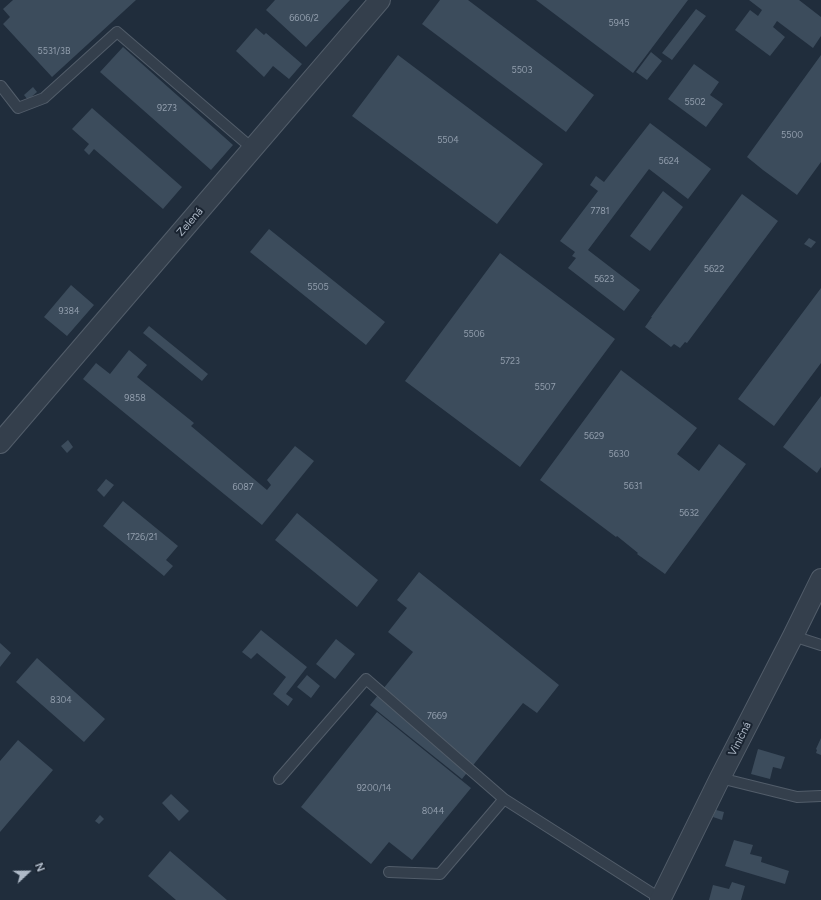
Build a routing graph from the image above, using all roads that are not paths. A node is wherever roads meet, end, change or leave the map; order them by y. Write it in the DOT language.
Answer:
graph roads {
  1 [pos="380,0"];
  2 [pos="0,86"];
  3 [pos="252,149"];
  4 [pos="0,443"];
  5 [pos="821,579"];
  6 [pos="793,636"];
  7 [pos="821,645"];
  8 [pos="720,778"];
  9 [pos="280,779"];
  10 [pos="821,796"];
  11 [pos="504,799"];
  12 [pos="389,872"];
  13 [pos="660,900"];
  1 -- 3 [label="street, Zelená"];
  2 -- 3 [label="lane"];
  3 -- 4 [label="street, Zelená"];
  5 -- 6 [label="street, Viničná"];
  6 -- 7 [label="lane"];
  6 -- 8 [label="street, Viničná"];
  8 -- 10 [label="lane"];
  8 -- 13 [label="street, Viničná"];
  9 -- 11 [label="lane"];
  11 -- 12 [label="lane"];
  11 -- 13 [label="lane"];
}
